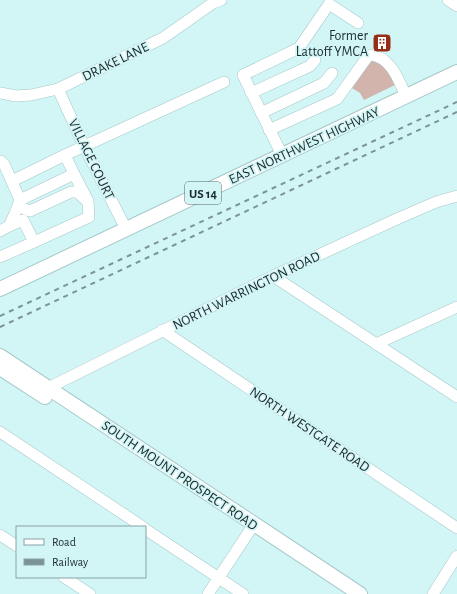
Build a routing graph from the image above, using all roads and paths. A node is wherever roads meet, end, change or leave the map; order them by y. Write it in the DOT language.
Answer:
graph roads {
  1 [pos="221,0"];
  2 [pos="448,0"];
  3 [pos="457,6"];
  4 [pos="358,23"];
  5 [pos="315,60"];
  6 [pos="457,72"];
  7 [pos="332,73"];
  8 [pos="224,82"];
  9 [pos="58,89"];
  10 [pos="0,93"];
  11 [pos="251,93"];
  12 [pos="406,96"];
  13 [pos="261,113"];
  14 [pos="270,130"];
  15 [pos="84,146"];
  16 [pos="65,155"];
  17 [pos="282,155"];
  18 [pos="0,161"];
  19 [pos="74,174"];
  20 [pos="12,182"];
  21 [pos="457,196"];
  22 [pos="88,201"];
  23 [pos="19,203"];
  24 [pos="5,228"];
  25 [pos="126,229"];
  26 [pos="34,242"];
  27 [pos="0,257"];
  28 [pos="273,276"];
  29 [pos="0,289"];
  30 [pos="457,307"];
  31 [pos="162,330"];
  32 [pos="376,344"];
  33 [pos="0,356"];
  34 [pos="0,368"];
  35 [pos="44,390"];
  36 [pos="457,397"];
  37 [pos="0,432"];
  38 [pos="141,526"];
  39 [pos="252,527"];
  40 [pos="457,528"];
  41 [pos="146,529"];
  42 [pos="0,535"];
  43 [pos="16,545"];
  44 [pos="457,556"];
  45 [pos="66,578"];
  46 [pos="218,578"];
  47 [pos="90,594"];
  48 [pos="208,594"];
  49 [pos="243,594"];
  50 [pos="344,594"];
  51 [pos="360,594"];
  52 [pos="433,594"];
  1 -- 9 [label="street, DRAKE LANE"];
  2 -- 3 [label="street"];
  4 -- 11 [label="street"];
  5 -- 11 [label="street"];
  6 -- 12 [label="main road, EAST NORTHWEST HIGHWAY / US 14"];
  7 -- 13 [label="street"];
  8 -- 15 [label="street"];
  9 -- 10 [label="street, DRAKE LANE"];
  9 -- 15 [label="street, VILLAGE COURT"];
  11 -- 13 [label="street"];
  12 -- 14 [label="street"];
  12 -- 17 [label="main road, EAST NORTHWEST HIGHWAY / US 14"];
  13 -- 14 [label="street"];
  14 -- 17 [label="street"];
  15 -- 16 [label="street"];
  15 -- 25 [label="street, VILLAGE COURT"];
  16 -- 19 [label="street"];
  16 -- 20 [label="street"];
  17 -- 25 [label="main road, EAST NORTHWEST HIGHWAY / US 14"];
  18 -- 20 [label="street"];
  19 -- 22 [label="street"];
  19 -- 23 [label="street"];
  20 -- 23 [label="street"];
  21 -- 28 [label="street, NORTH WARRINGTON ROAD"];
  22 -- 23 [label="street"];
  22 -- 26 [label="street"];
  23 -- 24 [label="street"];
  24 -- 26 [label="street"];
  25 -- 29 [label="main road, EAST NORTHWEST HIGHWAY / US 14"];
  26 -- 27 [label="street"];
  28 -- 31 [label="street, NORTH WARRINGTON ROAD"];
  28 -- 32 [label="street"];
  30 -- 32 [label="street"];
  31 -- 35 [label="street, NORTH WARRINGTON ROAD"];
  31 -- 40 [label="street, NORTH WESTGATE ROAD"];
  32 -- 36 [label="street"];
  33 -- 35 [label="main road, SOUTH MOUNT PROSPECT ROAD"];
  34 -- 35 [label="main road, SOUTH MOUNT PROSPECT ROAD"];
  35 -- 39 [label="main road, SOUTH MOUNT PROSPECT ROAD"];
  37 -- 38 [label="street"];
  39 -- 46 [label="street"];
  39 -- 50 [label="main road, SOUTH MOUNT PROSPECT ROAD"];
  39 -- 51 [label="main road, SOUTH MOUNT PROSPECT ROAD"];
  41 -- 46 [label="street"];
  42 -- 43 [label="street"];
  44 -- 52 [label="street"];
  45 -- 47 [label="street"];
  46 -- 48 [label="street"];
  46 -- 49 [label="street"];
}
